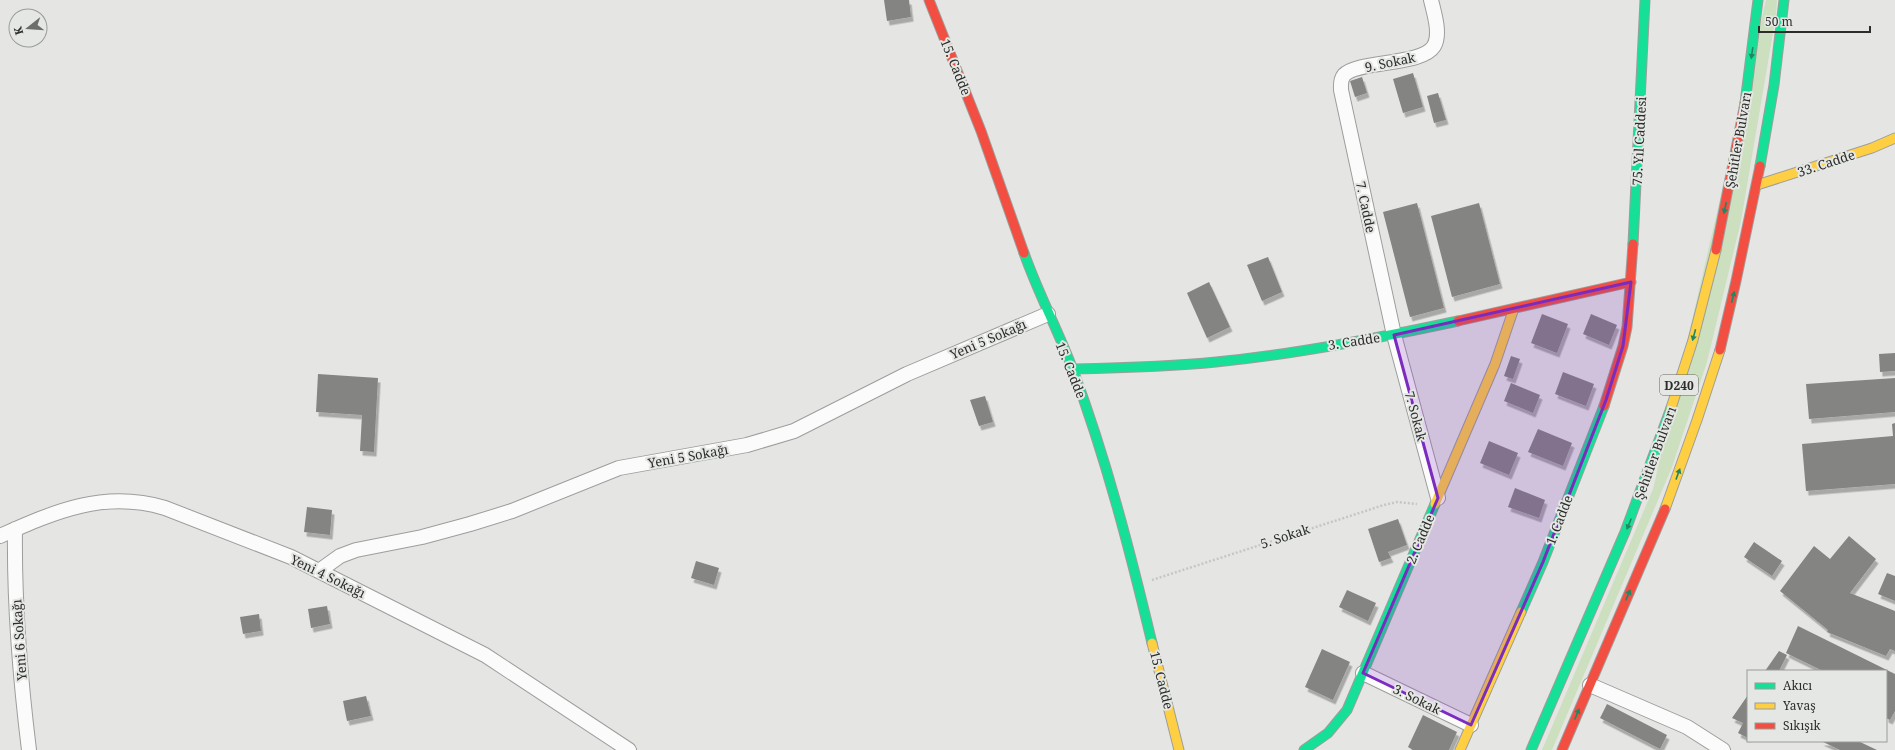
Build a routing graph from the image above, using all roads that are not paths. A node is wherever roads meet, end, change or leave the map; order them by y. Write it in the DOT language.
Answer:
graph roads {
  1 [pos="929,0"];
  2 [pos="1432,0"];
  3 [pos="1646,0"];
  4 [pos="1758,0"];
  5 [pos="1784,0"];
  6 [pos="1341,80"];
  7 [pos="1895,138"];
  8 [pos="1756,186"];
  9 [pos="1631,282"];
  10 [pos="1513,310"];
  11 [pos="1048,314"];
  12 [pos="1394,335"];
  13 [pos="1073,369"];
  14 [pos="1435,503"];
  15 [pos="15,529"];
  16 [pos="0,536"];
  17 [pos="319,571"];
  18 [pos="1363,673"];
  19 [pos="1590,685"];
  20 [pos="1471,725"];
  21 [pos="29,750"];
  22 [pos="629,750"];
  23 [pos="1179,750"];
  24 [pos="1304,750"];
  25 [pos="1460,750"];
  26 [pos="1531,750"];
  27 [pos="1562,750"];
  28 [pos="1723,750"];
  1 -- 11 [label="street, 15. Cadde"];
  2 -- 6 [label="street, 9. Sokak"];
  3 -- 9 [label="street, 75. Yıl Caddesi"];
  4 -- 26 [label="street, Şehitler Bulvarı / D240, one-way"];
  5 -- 8 [label="street, Şehitler Bulvarı / D240"];
  6 -- 12 [label="street, 7. Cadde"];
  7 -- 8 [label="street, 33. Cadde"];
  19 -- 8 [label="street, Şehitler Bulvarı / D240, one-way"];
  9 -- 10 [label="street, 3. Cadde"];
  9 -- 20 [label="street, 1. Cadde"];
  10 -- 12 [label="street, 3. Cadde"];
  10 -- 14 [label="street, 2. Cadde"];
  11 -- 13 [label="street, 15. Cadde"];
  11 -- 17 [label="street, Yeni 5 Sokağı"];
  12 -- 13 [label="street, 3. Cadde"];
  12 -- 14 [label="street, 7. Sokak"];
  13 -- 23 [label="street, 15. Cadde"];
  14 -- 18 [label="street, 2. Cadde"];
  15 -- 16 [label="street, Yeni 4 Sokağı"];
  15 -- 17 [label="street, Yeni 4 Sokağı"];
  15 -- 21 [label="street, Yeni 6 Sokağı"];
  17 -- 22 [label="street, Yeni 4 Sokağı"];
  18 -- 20 [label="street, 3. Sokak"];
  18 -- 24 [label="street, 2. Cadde"];
  27 -- 19 [label="street, Şehitler Bulvarı / D240, one-way"];
  19 -- 28 [label="street"];
  20 -- 25 [label="street, 1. Cadde"];
}
